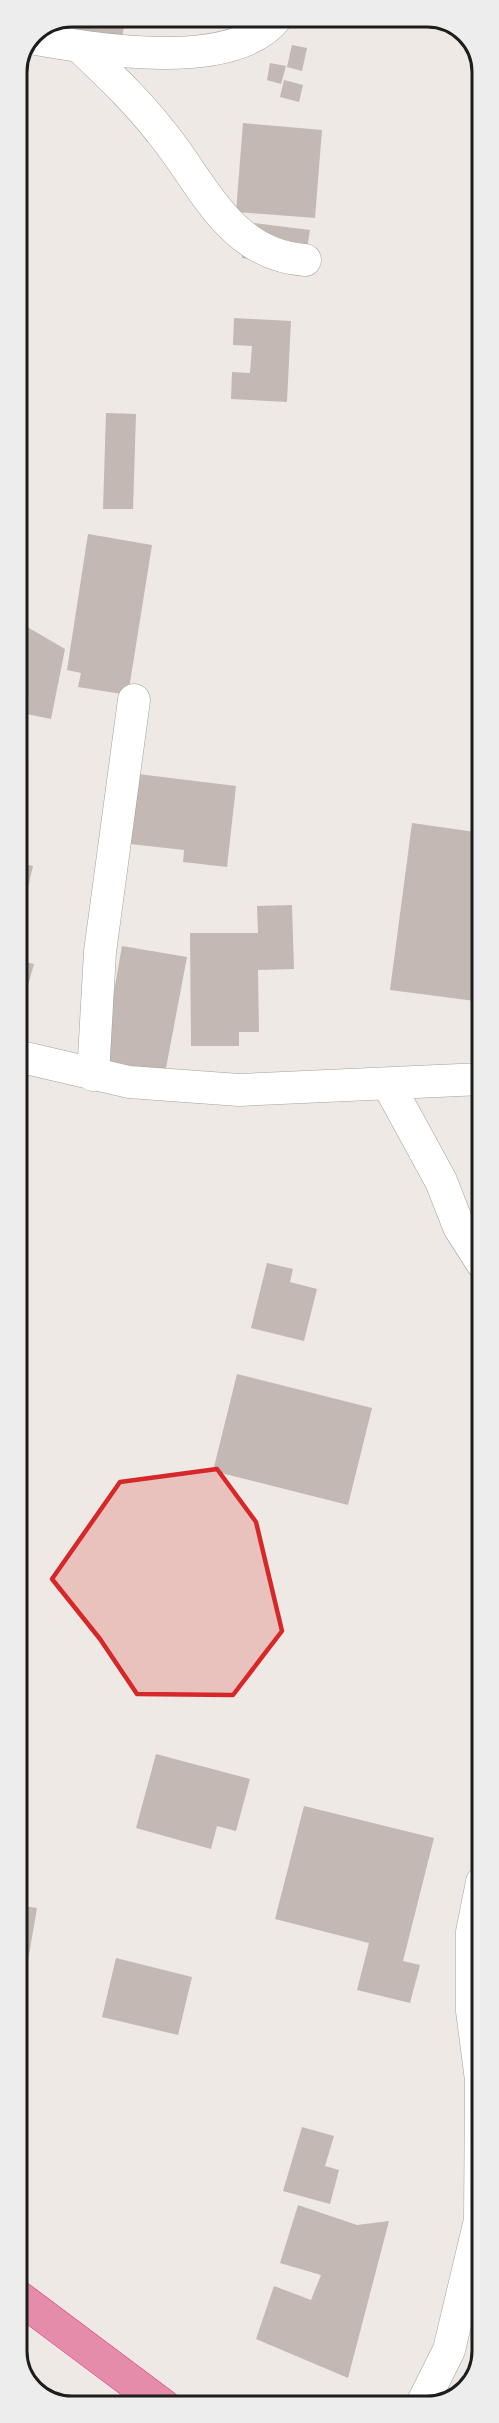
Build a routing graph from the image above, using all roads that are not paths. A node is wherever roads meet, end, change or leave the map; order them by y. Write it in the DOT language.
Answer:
graph roads {
  1 [pos="264,27"];
  2 [pos="40,40"];
  3 [pos="79,46"];
  4 [pos="304,260"];
  5 [pos="134,700"];
  6 [pos="27,1058"];
  7 [pos="93,1075"];
  8 [pos="472,1080"];
  9 [pos="388,1084"];
  10 [pos="472,1247"];
  11 [pos="472,1932"];
  12 [pos="472,2011"];
  13 [pos="472,2254"];
  14 [pos="27,2303"];
  15 [pos="151,2396"];
  16 [pos="427,2396"];
  1 -- 3 [label="street"];
  2 -- 3 [label="street"];
  3 -- 4 [label="street"];
  5 -- 7 [label="street"];
  6 -- 7 [label="street"];
  7 -- 9 [label="street"];
  8 -- 9 [label="street"];
  9 -- 10 [label="street"];
  11 -- 12 [label="street"];
  13 -- 16 [label="street"];
  14 -- 15 [label="highway"];
}
